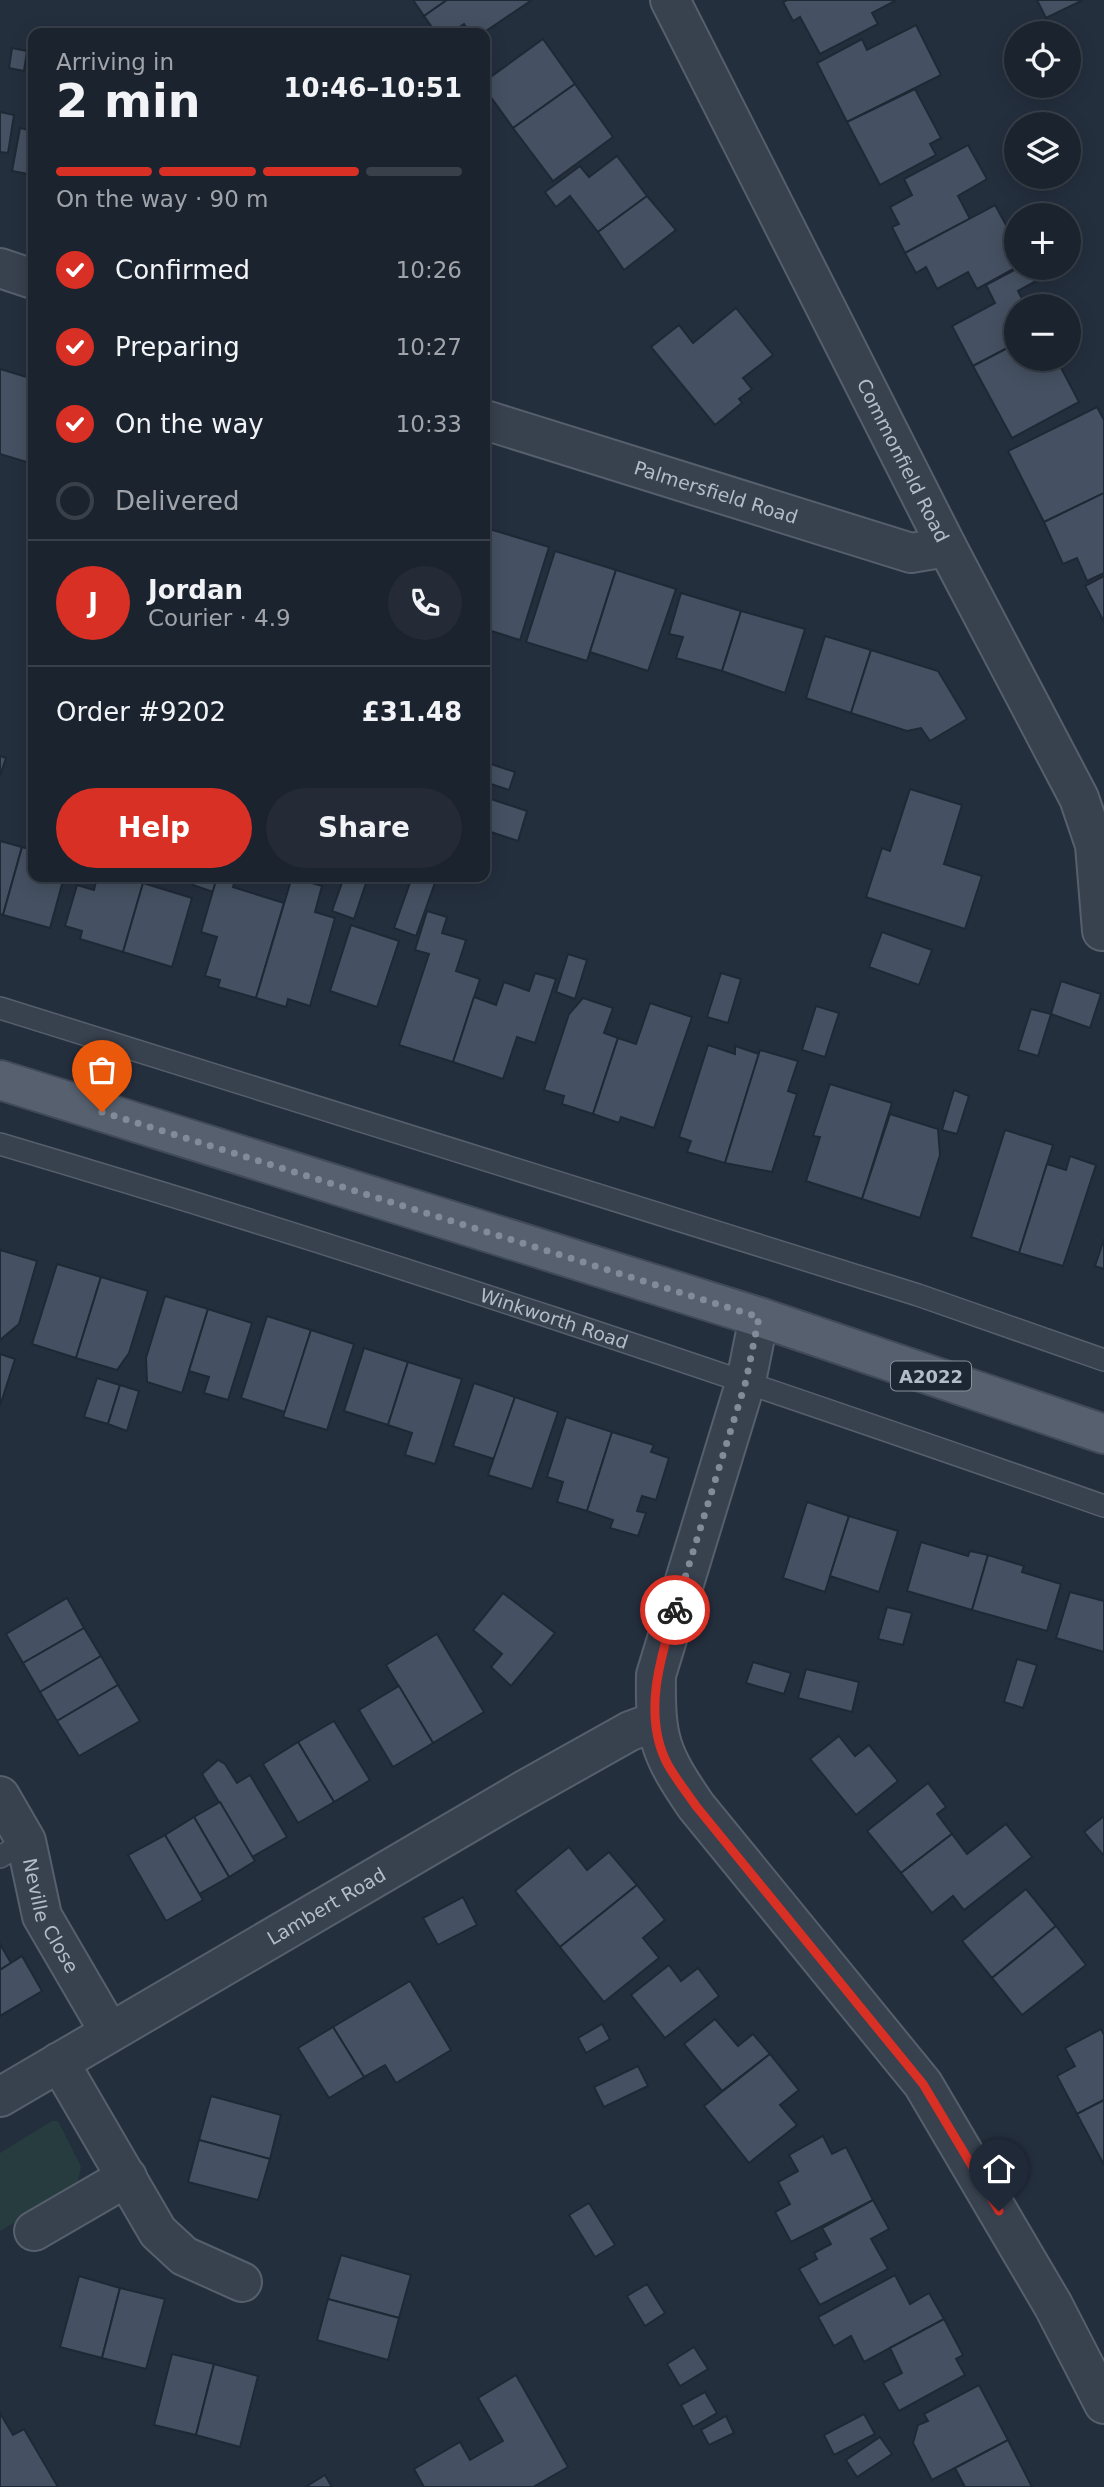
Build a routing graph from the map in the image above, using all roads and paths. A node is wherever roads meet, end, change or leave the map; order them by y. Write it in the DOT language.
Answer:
graph roads {
  1 [pos="670,0"];
  2 [pos="0,268"];
  3 [pos="28,277"];
  4 [pos="490,422"];
  5 [pos="947,547"];
  6 [pos="1102,931"];
  7 [pos="0,1008"];
  8 [pos="0,1080"];
  9 [pos="0,1144"];
  10 [pos="759,1317"];
  11 [pos="1104,1360"];
  12 [pos="746,1381"];
  13 [pos="1104,1434"];
  14 [pos="1104,1507"];
  15 [pos="655,1722"];
  16 [pos="0,1796"];
  17 [pos="13,1849"];
  18 [pos="109,2031"];
  19 [pos="59,2062"];
  20 [pos="0,2098"];
  21 [pos="127,2176"];
  22 [pos="34,2231"];
  23 [pos="242,2281"];
  24 [pos="1104,2404"];
  1 -- 5 [label="street, Commonfield Road"];
  2 -- 3 [label="street"];
  4 -- 5 [label="street, Palmersfield Road"];
  5 -- 6 [label="street, Commonfield Road"];
  7 -- 11 [label="lane"];
  8 -- 10 [label="main road, A2022"];
  9 -- 12 [label="lane, Winkworth Road"];
  10 -- 12 [label="street"];
  10 -- 13 [label="main road, A2022"];
  12 -- 14 [label="lane, Winkworth Road"];
  12 -- 15 [label="street"];
  15 -- 18 [label="street, Lambert Road"];
  15 -- 24 [label="street"];
  16 -- 17 [label="street, Neville Close"];
  17 -- 18 [label="street, Neville Close"];
  18 -- 19 [label="street, Lambert Road"];
  19 -- 20 [label="street, Lambert Road"];
  19 -- 21 [label="street"];
  21 -- 22 [label="street"];
  21 -- 23 [label="street"];
}
